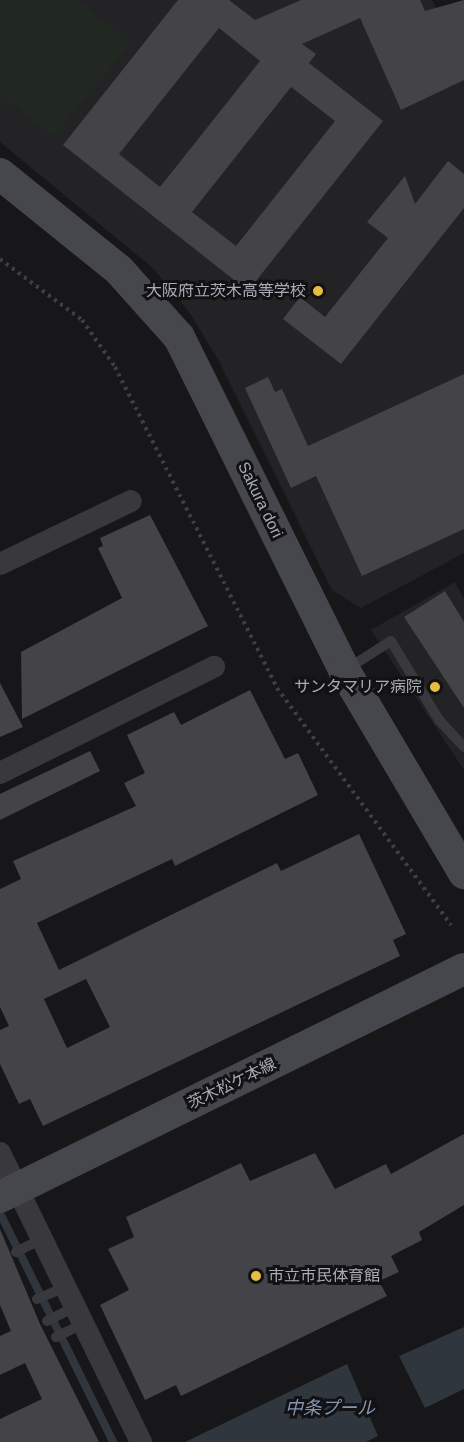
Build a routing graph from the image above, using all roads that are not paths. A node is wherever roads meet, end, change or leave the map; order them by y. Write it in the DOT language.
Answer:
graph roads {
  1 [pos="0,174"];
  2 [pos="131,501"];
  3 [pos="0,564"];
  4 [pos="214,667"];
  5 [pos="344,670"];
  6 [pos="464,747"];
  7 [pos="0,773"];
  8 [pos="464,873"];
  9 [pos="464,969"];
  10 [pos="0,1153"];
  11 [pos="6,1194"];
  12 [pos="42,1239"];
  13 [pos="15,1251"];
  14 [pos="37,1299"];
  15 [pos="74,1306"];
  16 [pos="47,1321"];
  17 [pos="56,1337"];
  18 [pos="141,1442"];
  1 -- 5 [label="street, Sakura dori"];
  2 -- 3 [label="street"];
  4 -- 7 [label="street"];
  5 -- 6 [label="lane"];
  5 -- 8 [label="street, Sakura dori"];
  9 -- 11 [label="street, 茨木松ケ本線"];
  10 -- 11 [label="street"];
  11 -- 12 [label="street"];
  12 -- 13 [label="lane"];
  12 -- 15 [label="street"];
  14 -- 15 [label="lane"];
  15 -- 16 [label="lane"];
  15 -- 17 [label="lane"];
  15 -- 18 [label="street"];
}
